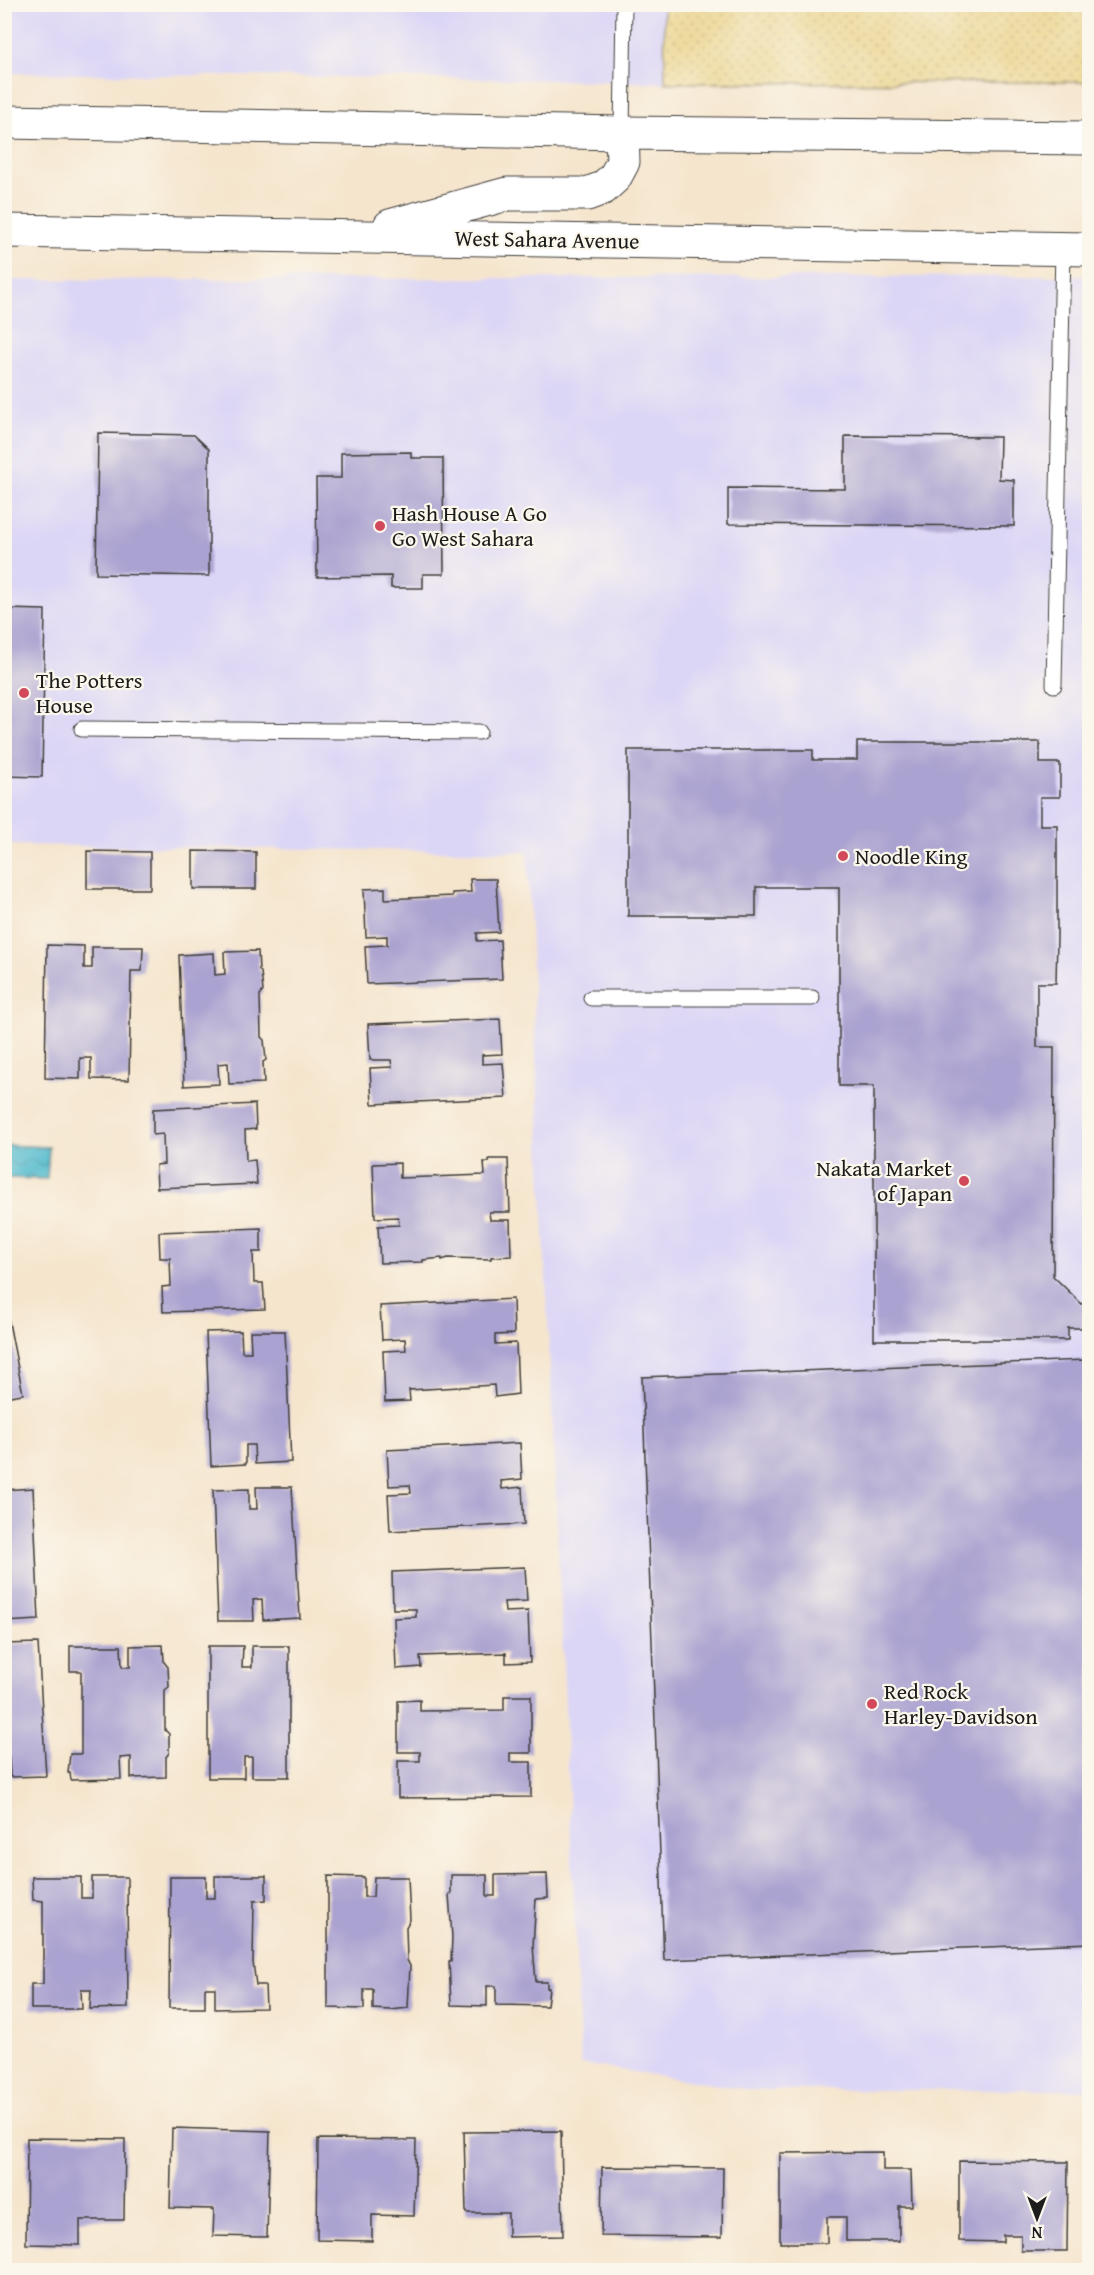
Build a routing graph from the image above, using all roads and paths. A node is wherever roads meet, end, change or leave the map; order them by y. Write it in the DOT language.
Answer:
graph roads {
  1 [pos="624,4"];
  2 [pos="4,122"];
  3 [pos="124,124"];
  4 [pos="622,133"];
  5 [pos="1089,138"];
  6 [pos="4,141"];
  7 [pos="4,231"];
  8 [pos="354,236"];
  9 [pos="1076,249"];
  10 [pos="1054,685"];
  11 [pos="82,729"];
  12 [pos="479,732"];
  13 [pos="591,998"];
  14 [pos="812,998"];
  1 -- 4 [label="lane"];
  2 -- 3 [label="main road"];
  3 -- 4 [label="main road"];
  3 -- 6 [label="main road"];
  4 -- 5 [label="main road"];
  4 -- 8 [label="main road"];
  7 -- 8 [label="main road, West Sahara Avenue"];
  8 -- 9 [label="main road, West Sahara Avenue"];
  9 -- 10 [label="lane"];
  11 -- 12 [label="lane"];
  13 -- 14 [label="lane"];
}
